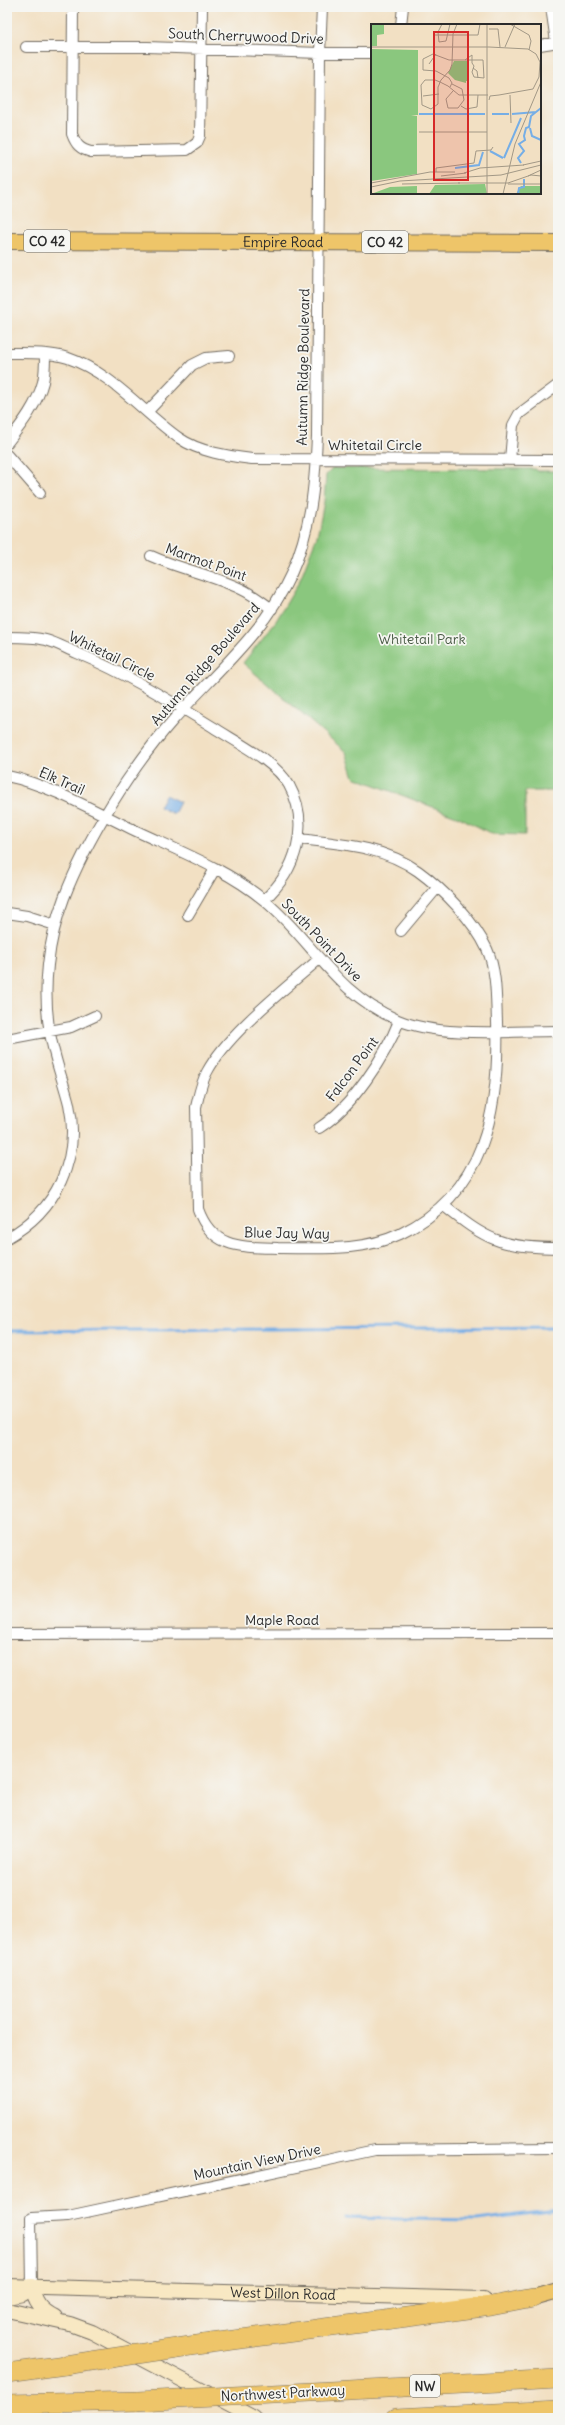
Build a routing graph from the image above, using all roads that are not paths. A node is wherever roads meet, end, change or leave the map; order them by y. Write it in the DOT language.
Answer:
graph roads {
  1 [pos="73,7"];
  2 [pos="202,7"];
  3 [pos="322,7"];
  4 [pos="404,7"];
  5 [pos="551,7"];
  6 [pos="401,24"];
  7 [pos="557,42"];
  8 [pos="541,45"];
  9 [pos="71,46"];
  10 [pos="26,47"];
  11 [pos="201,48"];
  12 [pos="320,53"];
  13 [pos="371,53"];
  14 [pos="7,241"];
  15 [pos="318,241"];
  16 [pos="558,243"];
  17 [pos="7,353"];
  18 [pos="46,354"];
  19 [pos="229,356"];
  20 [pos="558,386"];
  21 [pos="148,411"];
  22 [pos="7,443"];
  23 [pos="7,455"];
  24 [pos="316,459"];
  25 [pos="510,460"];
  26 [pos="558,460"];
  27 [pos="40,493"];
  28 [pos="151,556"];
  29 [pos="272,609"];
  30 [pos="7,637"];
  31 [pos="183,709"];
  32 [pos="7,776"];
  33 [pos="106,816"];
  34 [pos="299,839"];
  35 [pos="215,869"];
  36 [pos="437,888"];
  37 [pos="264,900"];
  38 [pos="7,913"];
  39 [pos="188,915"];
  40 [pos="56,925"];
  41 [pos="400,931"];
  42 [pos="318,960"];
  43 [pos="95,1016"];
  44 [pos="400,1021"];
  45 [pos="49,1031"];
  46 [pos="497,1031"];
  47 [pos="558,1031"];
  48 [pos="7,1039"];
  49 [pos="319,1128"];
  50 [pos="443,1205"];
  51 [pos="7,1238"];
  52 [pos="558,1248"];
  53 [pos="558,1633"];
  54 [pos="7,1634"];
  55 [pos="558,2148"];
  56 [pos="7,2286"];
  57 [pos="32,2286"];
  58 [pos="558,2291"];
  59 [pos="7,2297"];
  60 [pos="534,2298"];
  61 [pos="7,2310"];
  62 [pos="70,2324"];
  63 [pos="7,2373"];
  64 [pos="558,2379"];
  65 [pos="7,2404"];
  66 [pos="558,2410"];
  67 [pos="254,2418"];
  68 [pos="395,2418"];
  1 -- 9 [label="street"];
  2 -- 11 [label="street"];
  3 -- 12 [label="street, Autumn Ridge Boulevard"];
  4 -- 6 [label="street"];
  5 -- 7 [label="street"];
  7 -- 8 [label="street"];
  9 -- 10 [label="street"];
  9 -- 11 [label="street, South Cherrywood Drive"];
  9 -- 11 [label="street"];
  11 -- 12 [label="street, South Cherrywood Drive"];
  12 -- 13 [label="street, South Cherrywood Drive"];
  12 -- 15 [label="street, Autumn Ridge Boulevard"];
  14 -- 15 [label="main road, Empire Road / CO 42"];
  15 -- 16 [label="main road, Empire Road / CO 42"];
  15 -- 24 [label="street, Autumn Ridge Boulevard"];
  17 -- 18 [label="street, Whitetail Circle"];
  18 -- 21 [label="street, Whitetail Circle"];
  18 -- 22 [label="street"];
  19 -- 21 [label="street"];
  20 -- 25 [label="street"];
  21 -- 24 [label="street, Whitetail Circle"];
  23 -- 27 [label="street"];
  24 -- 25 [label="street, Whitetail Circle"];
  24 -- 29 [label="street, Autumn Ridge Boulevard"];
  25 -- 26 [label="street, Whitetail Circle"];
  28 -- 29 [label="street, Marmot Point"];
  29 -- 31 [label="street, Autumn Ridge Boulevard"];
  30 -- 31 [label="street, Whitetail Circle"];
  31 -- 33 [label="street, Autumn Ridge Boulevard"];
  31 -- 34 [label="street, Whitetail Circle"];
  32 -- 33 [label="street, Elk Trail"];
  33 -- 35 [label="street, South Point Drive"];
  33 -- 40 [label="street, Autumn Ridge Boulevard"];
  34 -- 36 [label="street, Blue Jay Way"];
  34 -- 37 [label="street, Whitetail Circle"];
  35 -- 37 [label="street, South Point Drive"];
  35 -- 39 [label="street"];
  36 -- 41 [label="street"];
  36 -- 46 [label="street, Blue Jay Way"];
  37 -- 42 [label="street, South Point Drive"];
  38 -- 40 [label="street"];
  40 -- 45 [label="street, Autumn Ridge Boulevard"];
  42 -- 44 [label="street, South Point Drive"];
  42 -- 50 [label="street, Blue Jay Way"];
  43 -- 45 [label="street"];
  44 -- 46 [label="street, South Point Drive"];
  44 -- 49 [label="street, Falcon Point"];
  45 -- 48 [label="street"];
  45 -- 51 [label="street, Autumn Ridge Boulevard"];
  46 -- 47 [label="street, South Point Drive"];
  46 -- 50 [label="street, Blue Jay Way"];
  50 -- 52 [label="street"];
  53 -- 54 [label="street, Maple Road"];
  55 -- 57 [label="street, Mountain View Drive"];
  56 -- 57 [label="main road, West Dillon Road"];
  57 -- 59 [label="main road"];
  57 -- 60 [label="main road, West Dillon Road"];
  57 -- 62 [label="main road"];
  58 -- 60 [label="main road, West Dillon Road"];
  60 -- 63 [label="highway, bridge"];
  61 -- 62 [label="main road"];
  62 -- 67 [label="main road"];
  64 -- 65 [label="highway, Northwest Parkway / NW, bridge"];
  66 -- 68 [label="highway, NW"];
}
